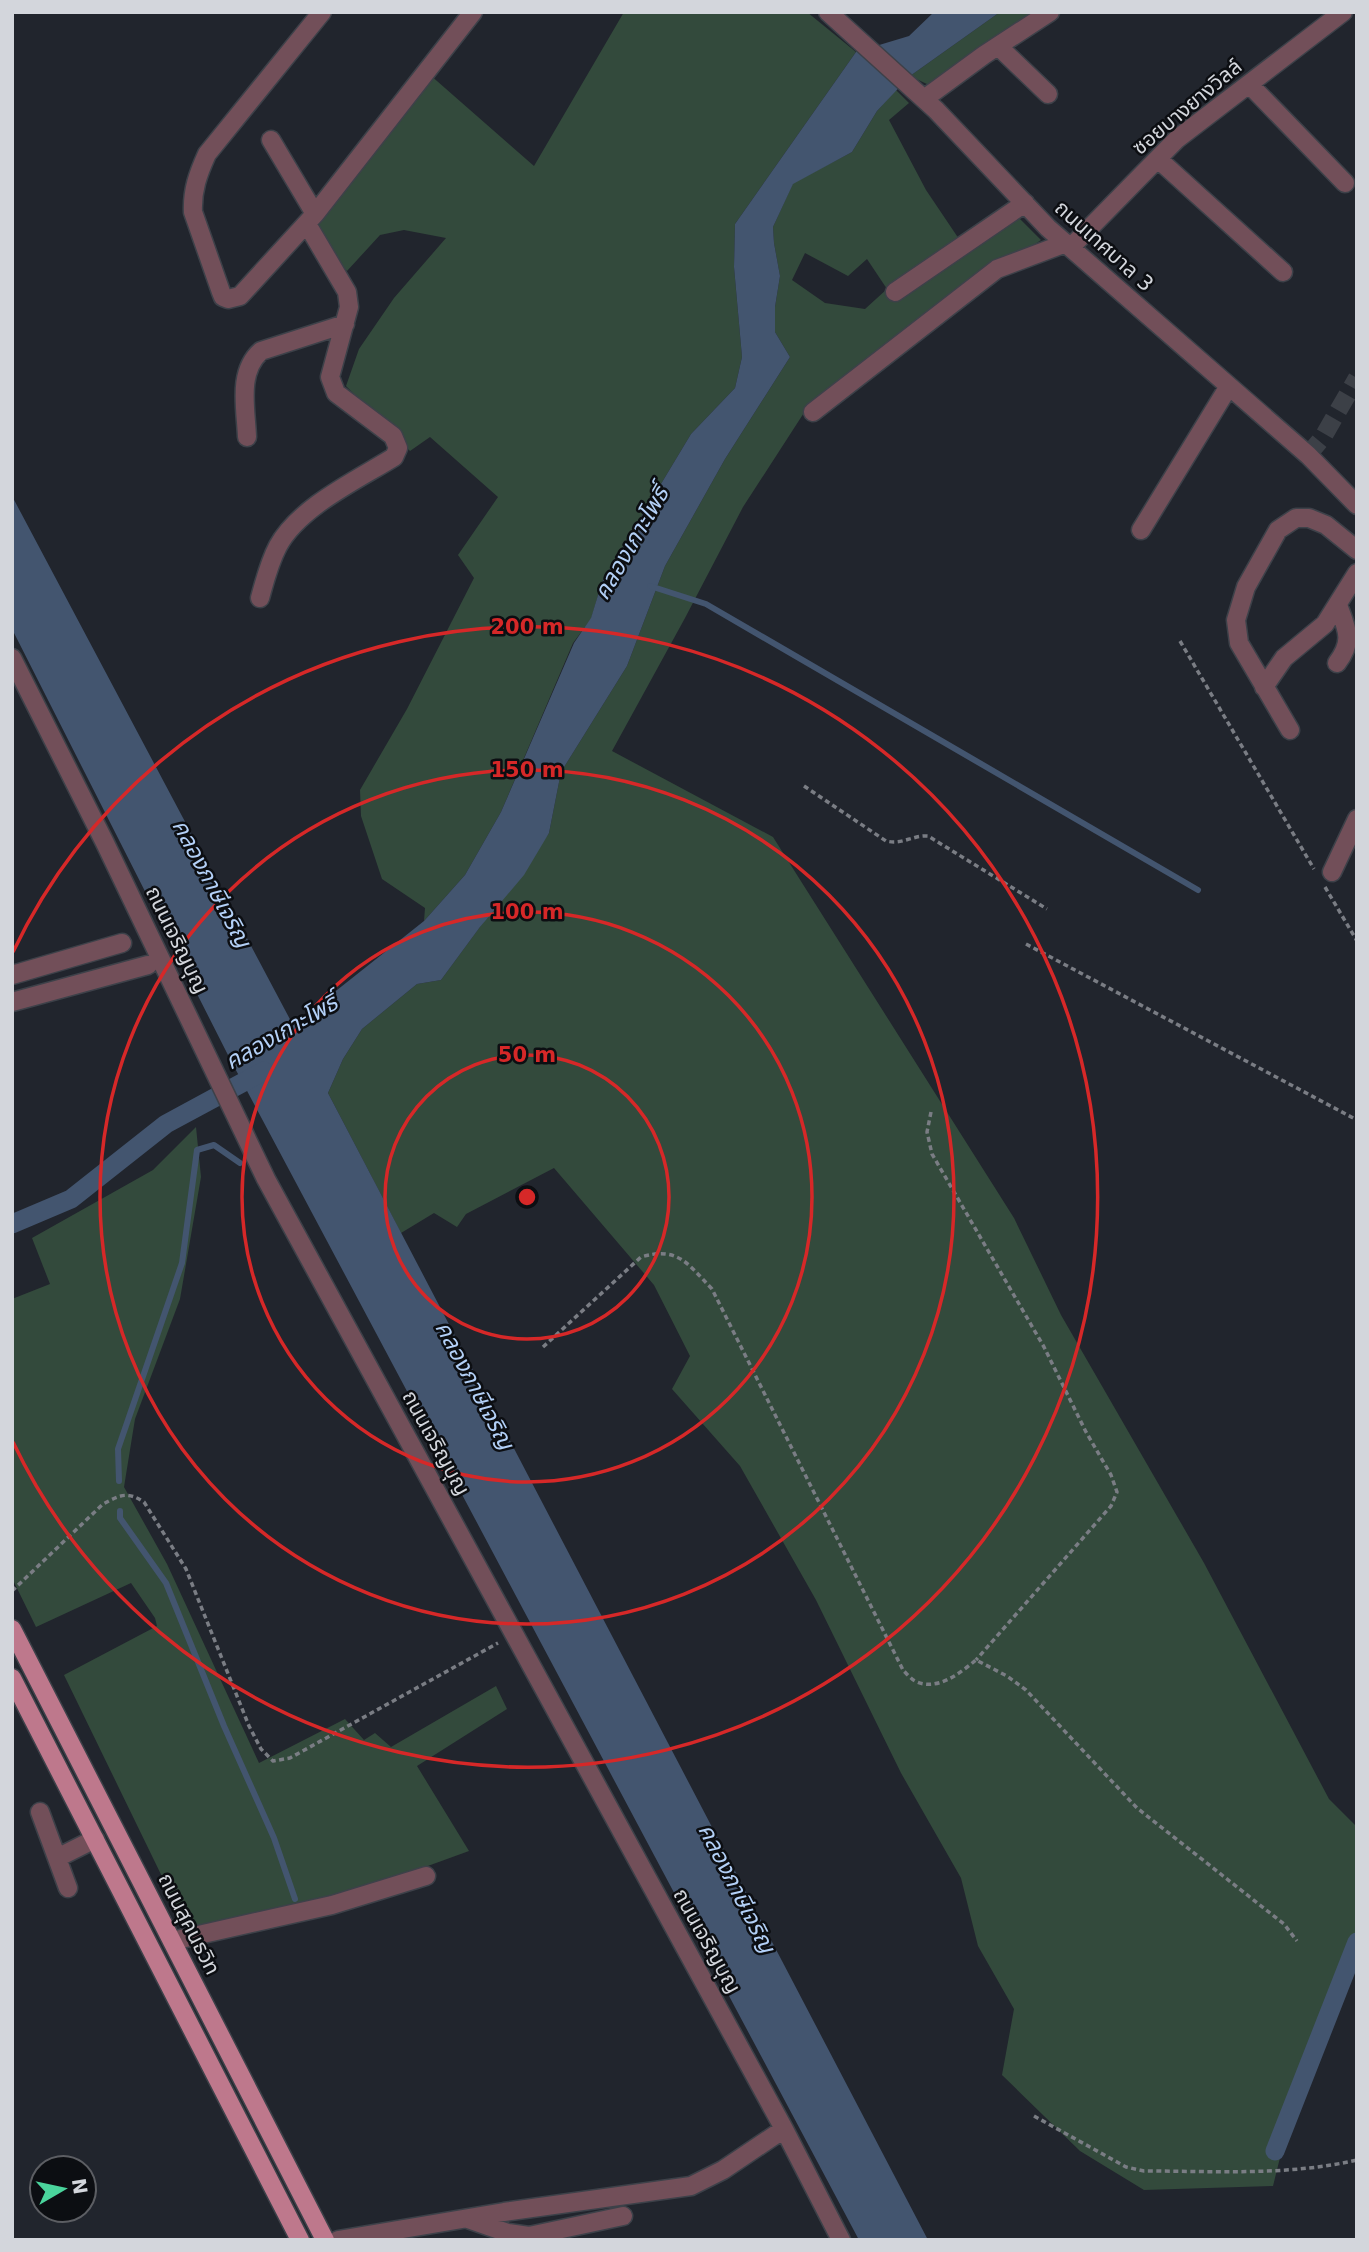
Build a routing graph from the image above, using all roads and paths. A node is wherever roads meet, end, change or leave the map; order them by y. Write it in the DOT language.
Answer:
graph roads {
  1 [pos="322,12"];
  2 [pos="474,12"];
  3 [pos="828,12"];
  4 [pos="1050,12"];
  5 [pos="1343,12"];
  6 [pos="998,46"];
  7 [pos="1249,84"];
  8 [pos="918,94"];
  9 [pos="1048,94"];
  10 [pos="271,140"];
  11 [pos="1158,159"];
  12 [pos="1345,183"];
  13 [pos="1025,203"];
  14 [pos="311,219"];
  15 [pos="1068,245"];
  16 [pos="1283,272"];
  17 [pos="895,292"];
  18 [pos="345,324"];
  19 [pos="1228,386"];
  20 [pos="813,412"];
  21 [pos="247,437"];
  22 [pos="1357,505"];
  23 [pos="1141,530"];
  24 [pos="1357,550"];
  25 [pos="1357,573"];
  26 [pos="260,598"];
  27 [pos="1338,605"];
  28 [pos="1180,641"];
  29 [pos="12,658"];
  30 [pos="1337,663"];
  31 [pos="1264,687"];
  32 [pos="1290,730"];
  33 [pos="804,786"];
  34 [pos="1357,819"];
  35 [pos="1323,874"];
  36 [pos="1047,909"];
  37 [pos="1357,941"];
  38 [pos="122,943"];
  39 [pos="1026,944"];
  40 [pos="148,965"];
  41 [pos="12,975"];
  42 [pos="12,1002"];
  43 [pos="932,1112"];
  44 [pos="1357,1120"];
  45 [pos="543,1347"];
  46 [pos="12,1591"];
  47 [pos="511,1628"];
  48 [pos="12,1629"];
  49 [pos="975,1660"];
  50 [pos="12,1678"];
  51 [pos="40,1812"];
  52 [pos="95,1839"];
  53 [pos="57,1858"];
  54 [pos="426,1876"];
  55 [pos="68,1888"];
  56 [pos="172,1941"];
  57 [pos="1297,1941"];
  58 [pos="1034,2116"];
  59 [pos="784,2129"];
  60 [pos="1357,2160"];
  61 [pos="623,2216"];
  62 [pos="465,2218"];
  63 [pos="383,2236"];
  64 [pos="300,2240"];
  65 [pos="325,2240"];
  66 [pos="338,2240"];
  67 [pos="841,2240"];
  1 -- 14 [label="street"];
  2 -- 14 [label="street"];
  3 -- 8 [label="street, ถนนเทศบาล 3"];
  4 -- 6 [label="street"];
  5 -- 7 [label="street, ซอยบางยางวิลล์"];
  6 -- 8 [label="street"];
  6 -- 9 [label="street"];
  7 -- 11 [label="street, ซอยบางยางวิลล์"];
  7 -- 12 [label="street"];
  8 -- 13 [label="street, ถนนเทศบาล 3"];
  10 -- 14 [label="street"];
  11 -- 15 [label="street, ซอยบางยางวิลล์"];
  11 -- 16 [label="street"];
  13 -- 15 [label="street, ถนนเทศบาล 3"];
  13 -- 17 [label="street"];
  14 -- 18 [label="street"];
  15 -- 19 [label="street, ถนนเทศบาล 3"];
  15 -- 20 [label="street"];
  18 -- 21 [label="street"];
  18 -- 26 [label="street"];
  19 -- 22 [label="street, ถนนเทศบาล 3"];
  19 -- 23 [label="street"];
  24 -- 31 [label="street"];
  25 -- 27 [label="street"];
  27 -- 30 [label="street"];
  27 -- 31 [label="street"];
  28 -- 35 [label="path"];
  29 -- 47 [label="street, ถนนเจริญบุญ"];
  31 -- 32 [label="street"];
  33 -- 36 [label="path"];
  34 -- 35 [label="street"];
  35 -- 37 [label="path"];
  38 -- 41 [label="street"];
  39 -- 44 [label="path"];
  40 -- 42 [label="street"];
  43 -- 49 [label="path"];
  45 -- 49 [label="path"];
  46 -- 47 [label="path"];
  47 -- 59 [label="street, ถนนเจริญบุญ"];
  48 -- 56 [label="main road, ถนนสุคนธวิท"];
  49 -- 57 [label="path"];
  50 -- 52 [label="main road"];
  51 -- 53 [label="street"];
  52 -- 53 [label="street"];
  52 -- 64 [label="main road"];
  53 -- 55 [label="street"];
  54 -- 56 [label="street"];
  56 -- 65 [label="main road, ถนนสุคนธวิท"];
  58 -- 60 [label="path"];
  59 -- 62 [label="street"];
  59 -- 67 [label="street, ถนนเจริญบุญ"];
  61 -- 62 [label="street"];
  62 -- 63 [label="street"];
  63 -- 66 [label="street"];
}
